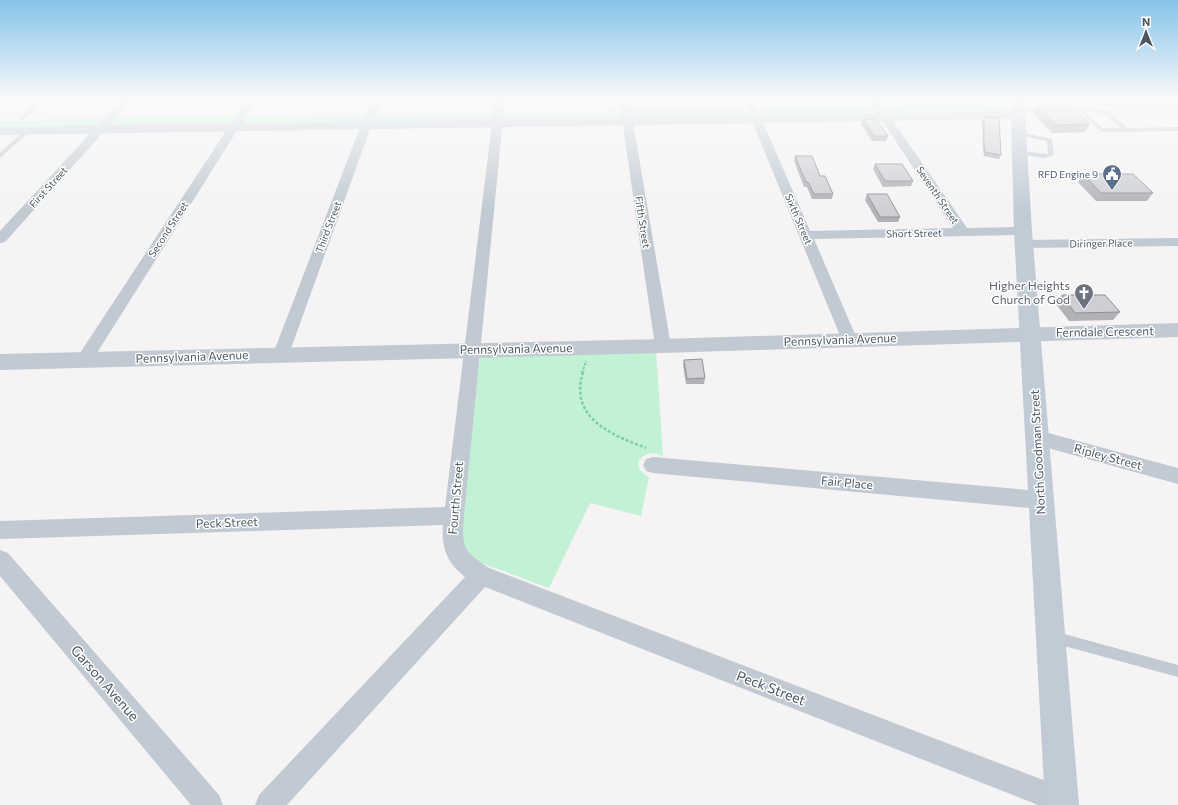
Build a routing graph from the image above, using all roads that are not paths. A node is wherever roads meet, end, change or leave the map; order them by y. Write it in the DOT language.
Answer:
graph roads {
  1 [pos="15,137"];
  2 [pos="94,137"];
  3 [pos="228,137"];
  4 [pos="362,137"];
  5 [pos="496,137"];
  6 [pos="630,137"];
  7 [pos="764,137"];
  8 [pos="898,137"];
  9 [pos="1019,137"];
  10 [pos="1032,137"];
  11 [pos="1020,154"];
  12 [pos="0,156"];
  13 [pos="963,232"];
  14 [pos="806,235"];
  15 [pos="1024,237"];
  16 [pos="0,239"];
  17 [pos="1178,242"];
  18 [pos="1178,330"];
  19 [pos="1031,334"];
  20 [pos="850,339"];
  21 [pos="663,346"];
  22 [pos="472,349"];
  23 [pos="280,354"];
  24 [pos="84,360"];
  25 [pos="0,362"];
  26 [pos="1037,438"];
  27 [pos="649,457"];
  28 [pos="1178,476"];
  29 [pos="1040,500"];
  30 [pos="454,516"];
  31 [pos="0,530"];
  32 [pos="0,560"];
  33 [pos="481,575"];
  34 [pos="1050,636"];
  35 [pos="1178,671"];
  36 [pos="1062,803"];
  37 [pos="209,805"];
  38 [pos="269,805"];
  1 -- 12 [label="lane"];
  2 -- 16 [label="street, First Street"];
  3 -- 24 [label="street, Second Street"];
  4 -- 23 [label="street, Third Street"];
  5 -- 22 [label="street, Fourth Street"];
  6 -- 21 [label="street, Fifth Street"];
  7 -- 14 [label="street, Sixth Street"];
  8 -- 13 [label="street, Seventh Street"];
  9 -- 11 [label="main road, North Goodman Street"];
  10 -- 11 [label="lane"];
  11 -- 15 [label="main road, North Goodman Street"];
  13 -- 14 [label="street, Short Street"];
  13 -- 15 [label="street, Short Street"];
  14 -- 20 [label="street, Sixth Street"];
  15 -- 17 [label="street, Diringer Place"];
  15 -- 19 [label="main road, North Goodman Street"];
  18 -- 19 [label="street, Ferndale Crescent"];
  19 -- 20 [label="street, Pennsylvania Avenue"];
  19 -- 26 [label="main road, North Goodman Street"];
  20 -- 21 [label="street, Pennsylvania Avenue"];
  21 -- 22 [label="street, Pennsylvania Avenue"];
  22 -- 23 [label="street, Pennsylvania Avenue"];
  22 -- 30 [label="street, Fourth Street"];
  23 -- 24 [label="street, Pennsylvania Avenue"];
  24 -- 25 [label="street, Pennsylvania Avenue"];
  26 -- 28 [label="street, Ripley Street"];
  26 -- 29 [label="main road, North Goodman Street"];
  27 -- 29 [label="street, Fair Place"];
  29 -- 34 [label="main road, North Goodman Street"];
  30 -- 31 [label="street, Peck Street"];
  30 -- 33 [label="street, Fourth Street"];
  32 -- 37 [label="street, Garson Avenue"];
  33 -- 36 [label="street, Peck Street"];
  33 -- 38 [label="street"];
  34 -- 35 [label="lane"];
  34 -- 36 [label="main road, North Goodman Street"];
}
